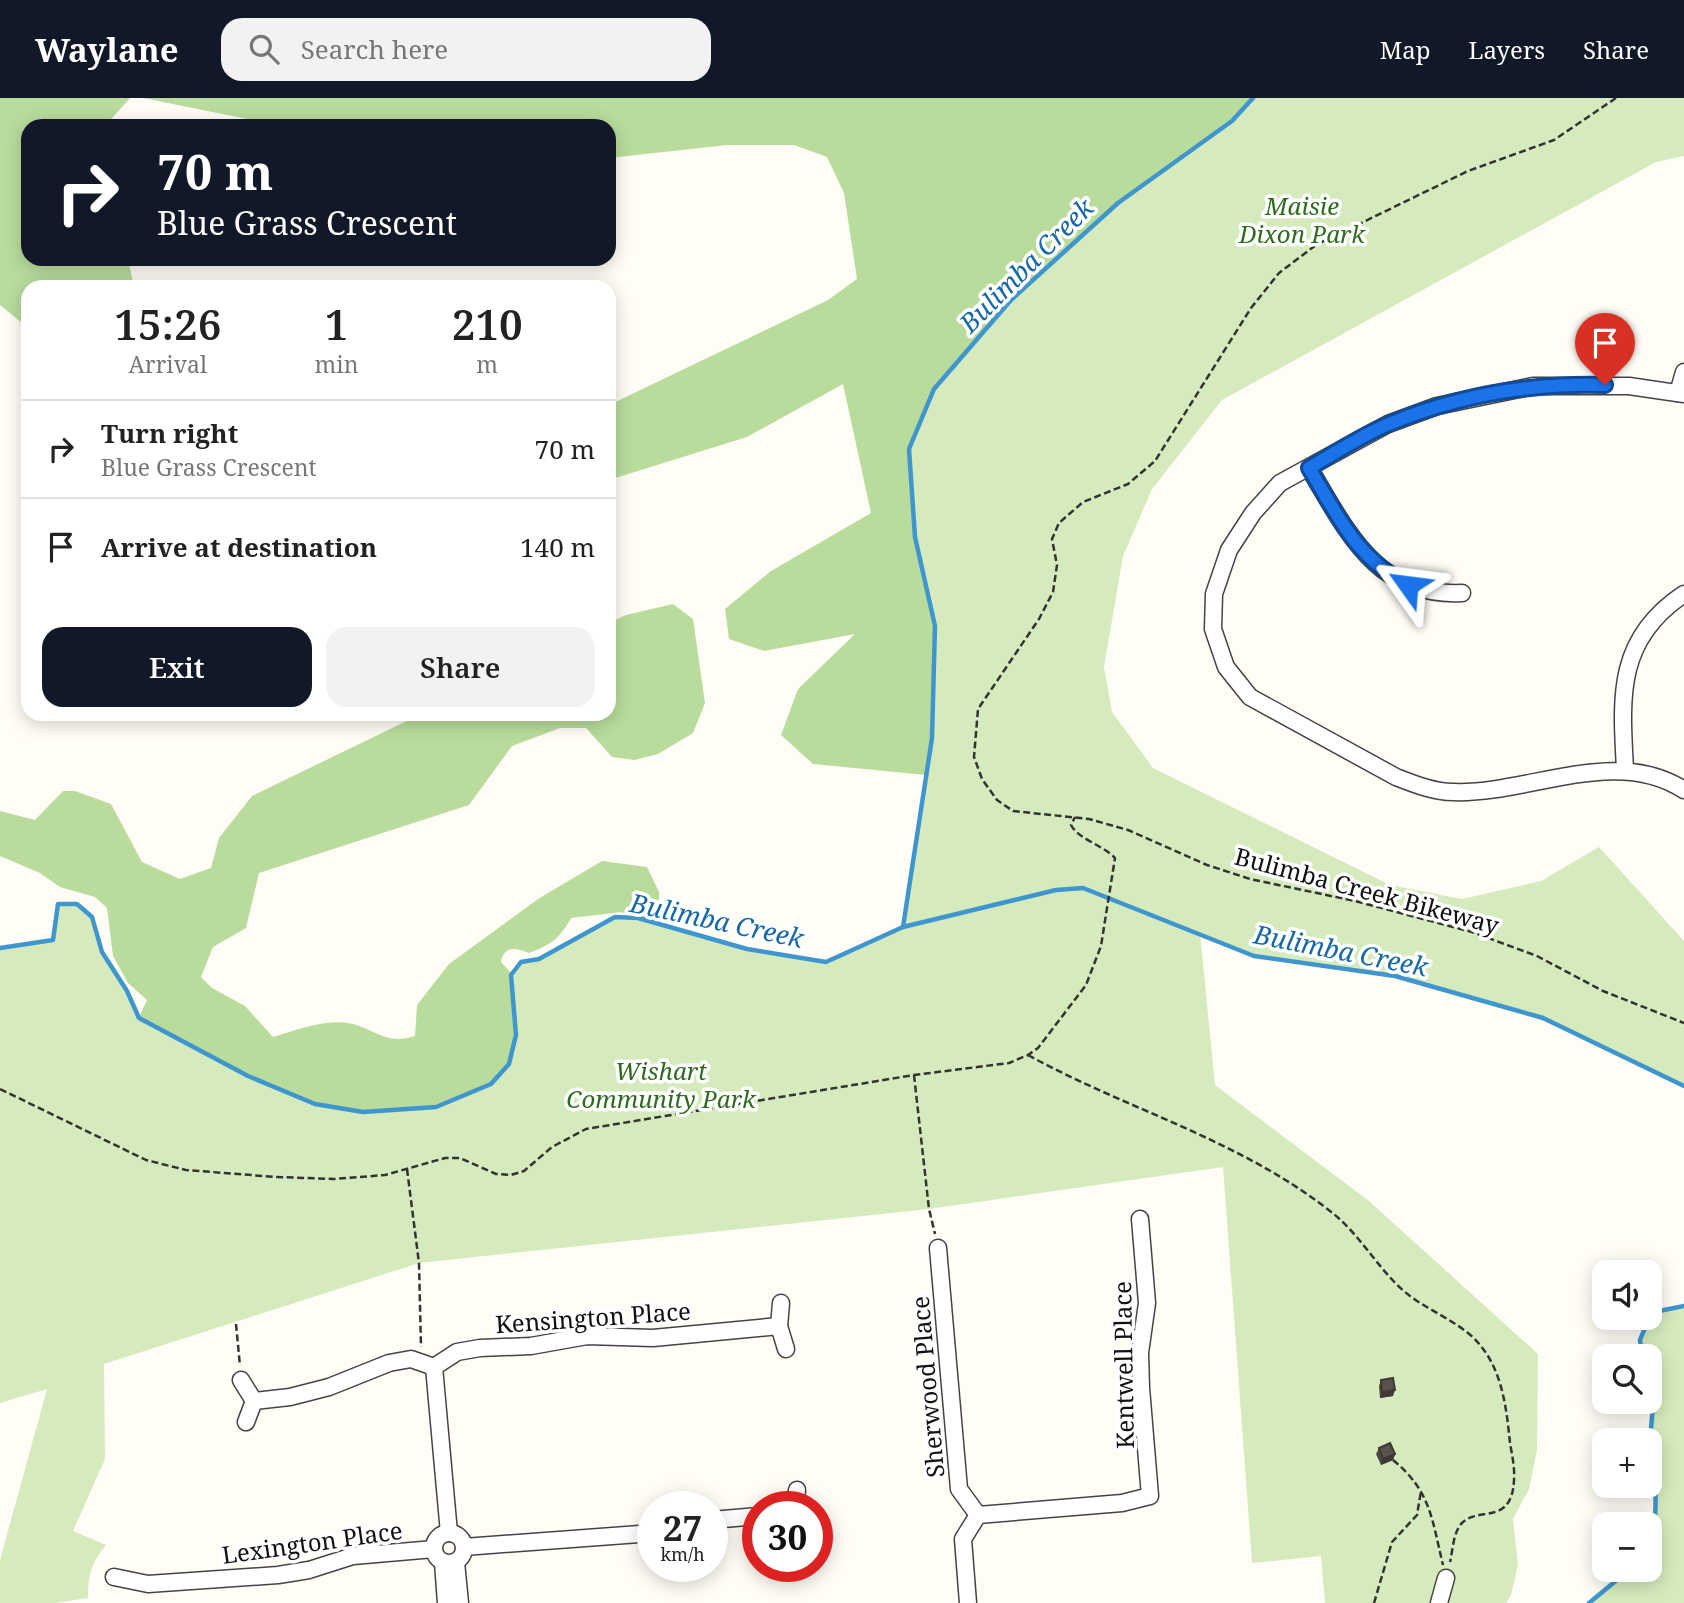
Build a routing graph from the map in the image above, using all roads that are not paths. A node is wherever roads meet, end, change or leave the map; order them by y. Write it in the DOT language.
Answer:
graph roads {
  1 [pos="1684,372"];
  2 [pos="1681,394"];
  3 [pos="1309,468"];
  4 [pos="1462,593"];
  5 [pos="1684,594"];
  6 [pos="1625,769"];
  7 [pos="1684,790"];
  8 [pos="1140,1219"];
  9 [pos="938,1248"];
  10 [pos="781,1303"];
  11 [pos="779,1326"];
  12 [pos="786,1349"];
  13 [pos="428,1365"];
  14 [pos="241,1380"];
  15 [pos="254,1401"];
  16 [pos="246,1422"];
  17 [pos="978,1515"];
  18 [pos="449,1533"];
  19 [pos="637,1533"];
  20 [pos="464,1547"];
  21 [pos="444,1557"];
  22 [pos="114,1577"];
  23 [pos="1446,1578"];
  24 [pos="446,1603"];
  25 [pos="460,1603"];
  26 [pos="968,1603"];
  27 [pos="1439,1603"];
  1 -- 2 [label="street"];
  2 -- 3 [label="street"];
  3 -- 4 [label="street"];
  3 -- 6 [label="street"];
  5 -- 6 [label="street"];
  6 -- 7 [label="street"];
  8 -- 17 [label="street, Kentwell Place"];
  9 -- 17 [label="street, Sherwood Place"];
  10 -- 11 [label="street"];
  11 -- 12 [label="street"];
  11 -- 13 [label="street, Kensington Place"];
  13 -- 15 [label="street, Kensington Place"];
  13 -- 18 [label="street"];
  14 -- 15 [label="street"];
  15 -- 16 [label="street"];
  17 -- 26 [label="street"];
  18 -- 20 [label="street"];
  18 -- 21 [label="street"];
  19 -- 20 [label="street"];
  20 -- 21 [label="street"];
  21 -- 22 [label="street, Lexington Place"];
  21 -- 24 [label="street"];
  21 -- 25 [label="street"];
  23 -- 27 [label="street"];
}
